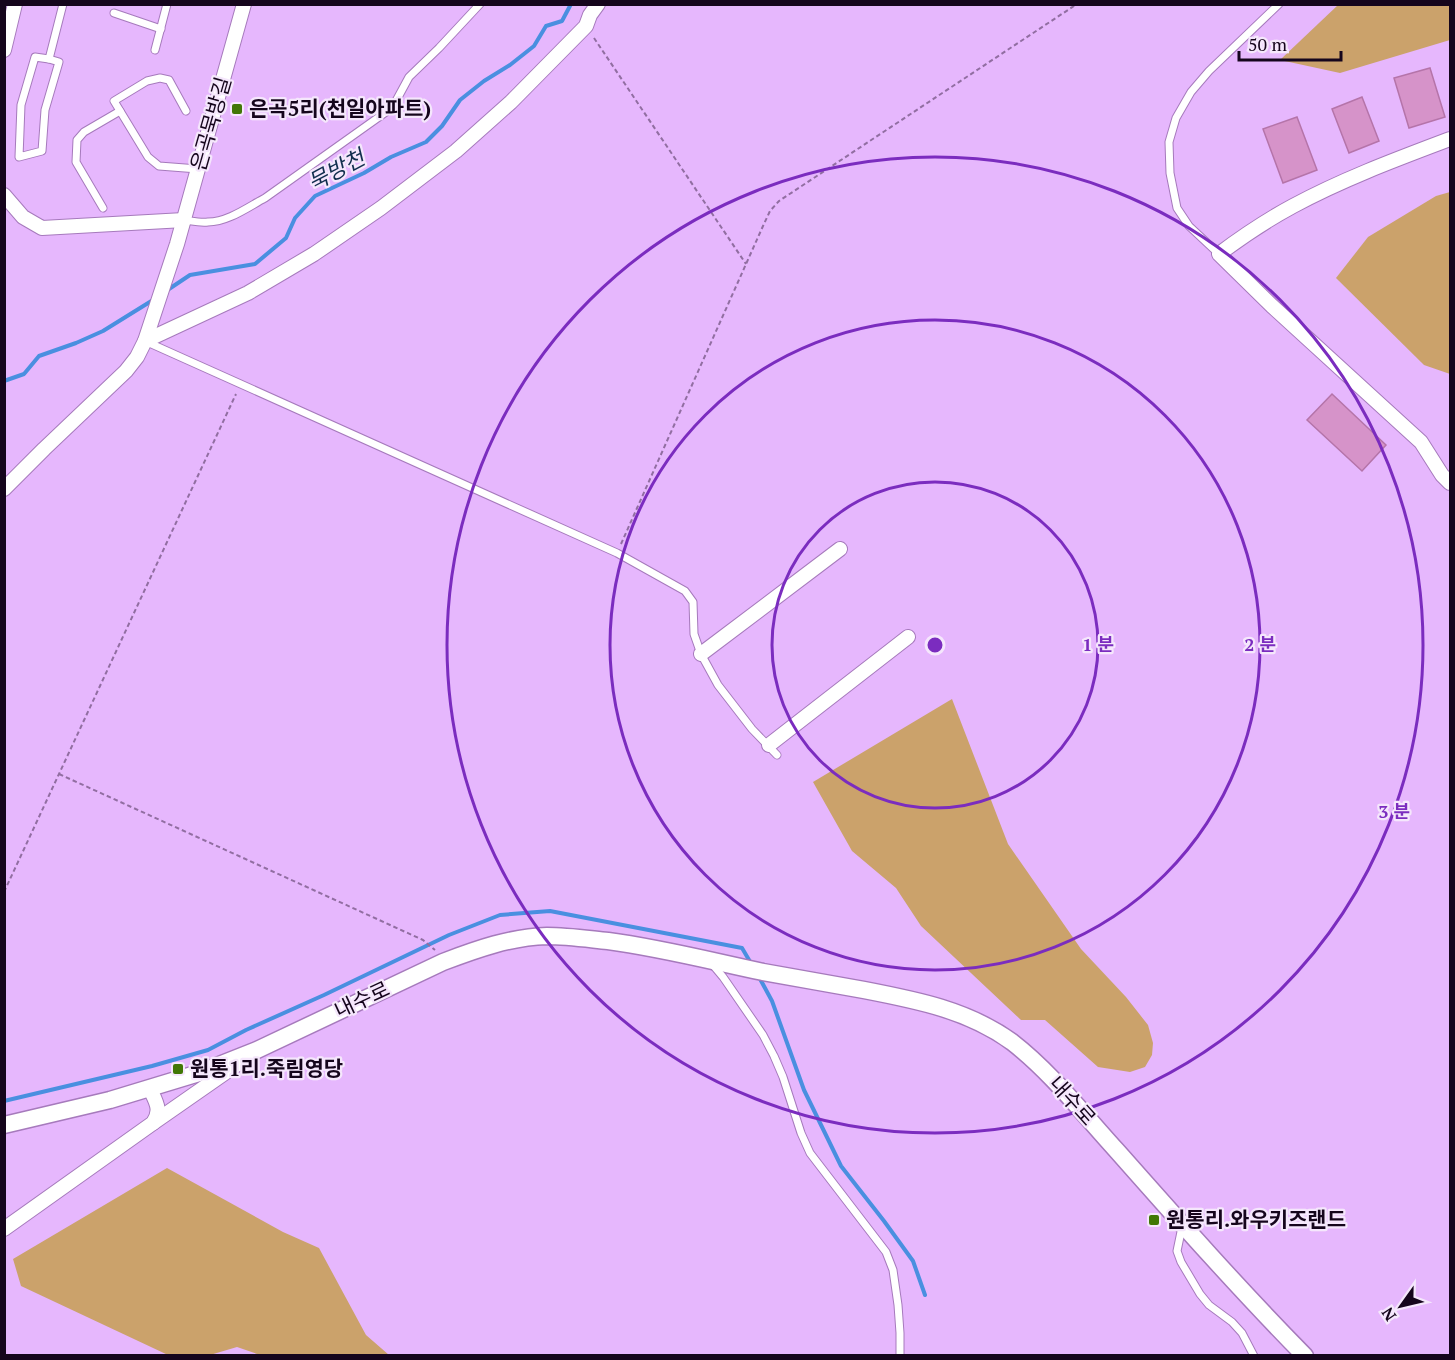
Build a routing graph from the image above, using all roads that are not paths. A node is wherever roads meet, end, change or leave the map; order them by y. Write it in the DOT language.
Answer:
graph roads {
  1 [pos="63,4"];
  2 [pos="167,4"];
  3 [pos="244,4"];
  4 [pos="480,4"];
  5 [pos="598,4"];
  6 [pos="1279,4"];
  7 [pos="10,9"];
  8 [pos="114,13"];
  9 [pos="160,28"];
  10 [pos="4,50"];
  11 [pos="155,50"];
  12 [pos="49,59"];
  13 [pos="120,111"];
  14 [pos="186,111"];
  15 [pos="1450,140"];
  16 [pos="198,169"];
  17 [pos="4,195"];
  18 [pos="103,208"];
  19 [pos="184,220"];
  20 [pos="1219,254"];
  21 [pos="145,341"];
  22 [pos="1450,483"];
  23 [pos="4,489"];
  24 [pos="840,549"];
  25 [pos="908,637"];
  26 [pos="701,654"];
  27 [pos="773,750"];
  28 [pos="707,959"];
  29 [pos="257,1050"];
  30 [pos="150,1089"];
  31 [pos="153,1123"];
  32 [pos="4,1125"];
  33 [pos="1182,1225"];
  34 [pos="4,1229"];
  35 [pos="900,1356"];
  36 [pos="1254,1356"];
  37 [pos="1305,1356"];
  1 -- 12 [label="lane"];
  2 -- 9 [label="lane"];
  3 -- 16 [label="street, 은곡묵방길"];
  4 -- 19 [label="lane"];
  5 -- 21 [label="street"];
  6 -- 20 [label="lane"];
  7 -- 10 [label="street"];
  8 -- 9 [label="lane"];
  9 -- 11 [label="lane"];
  12 -- 12 [label="lane"];
  13 -- 14 [label="lane"];
  13 -- 16 [label="lane"];
  13 -- 18 [label="lane"];
  15 -- 20 [label="street"];
  16 -- 19 [label="street, 은곡묵방길"];
  17 -- 19 [label="street"];
  19 -- 21 [label="street, 은곡묵방길"];
  20 -- 22 [label="street"];
  21 -- 23 [label="street"];
  21 -- 26 [label="lane"];
  24 -- 26 [label="street"];
  25 -- 27 [label="street"];
  26 -- 27 [label="lane"];
  28 -- 29 [label="street, 내수로"];
  28 -- 33 [label="street, 내수로"];
  28 -- 35 [label="lane"];
  29 -- 30 [label="street, 내수로"];
  29 -- 31 [label="street"];
  30 -- 31 [label="street"];
  30 -- 32 [label="street, 내수로"];
  31 -- 34 [label="street"];
  33 -- 36 [label="lane"];
  33 -- 37 [label="street, 내수로"];
}
